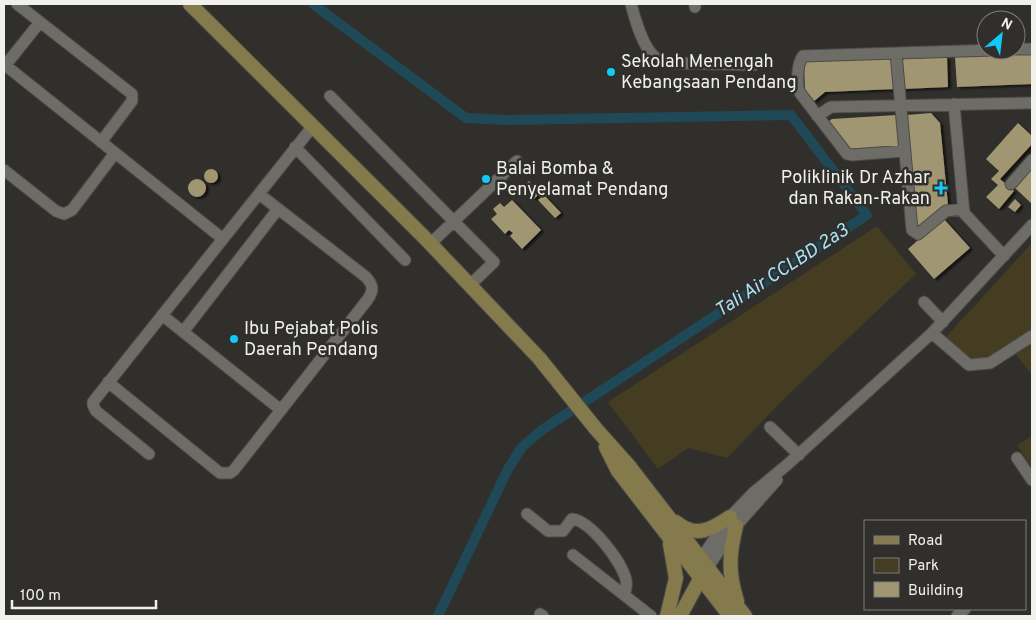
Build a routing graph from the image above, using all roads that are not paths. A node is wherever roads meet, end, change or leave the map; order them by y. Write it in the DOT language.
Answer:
graph roads {
  1 [pos="17,4"];
  2 [pos="190,4"];
  3 [pos="631,4"];
  4 [pos="40,22"];
  5 [pos="976,51"];
  6 [pos="896,53"];
  7 [pos="754,65"];
  8 [pos="4,66"];
  9 [pos="330,96"];
  10 [pos="1032,103"];
  11 [pos="954,104"];
  12 [pos="900,105"];
  13 [pos="817,116"];
  14 [pos="312,126"];
  15 [pos="101,142"];
  16 [pos="296,148"];
  17 [pos="905,151"];
  18 [pos="115,153"];
  19 [pos="1032,160"];
  20 [pos="517,161"];
  21 [pos="4,170"];
  22 [pos="1011,184"];
  23 [pos="259,194"];
  24 [pos="278,209"];
  25 [pos="963,209"];
  26 [pos="454,222"];
  27 [pos="1032,225"];
  28 [pos="223,239"];
  29 [pos="430,244"];
  30 [pos="1004,256"];
  31 [pos="404,260"];
  32 [pos="470,285"];
  33 [pos="924,302"];
  34 [pos="162,315"];
  35 [pos="943,322"];
  36 [pos="183,332"];
  37 [pos="932,333"];
  38 [pos="1032,336"];
  39 [pos="108,382"];
  40 [pos="281,410"];
  41 [pos="592,424"];
  42 [pos="770,427"];
  43 [pos="149,454"];
  44 [pos="799,455"];
  45 [pos="1017,458"];
  46 [pos="1032,480"];
  47 [pos="662,508"];
  48 [pos="527,514"];
  49 [pos="733,521"];
  50 [pos="668,537"];
  51 [pos="572,555"];
  52 [pos="700,568"];
  53 [pos="624,595"];
  54 [pos="738,614"];
  55 [pos="651,616"];
  56 [pos="667,616"];
  57 [pos="680,616"];
  1 -- 4 [label="street"];
  2 -- 14 [label="main road"];
  3 -- 7 [label="street"];
  4 -- 8 [label="street"];
  4 -- 15 [label="street"];
  5 -- 6 [label="street"];
  6 -- 12 [label="street"];
  6 -- 13 [label="street"];
  8 -- 15 [label="street"];
  9 -- 26 [label="street"];
  10 -- 11 [label="street"];
  11 -- 12 [label="street"];
  11 -- 25 [label="street"];
  12 -- 13 [label="street"];
  12 -- 17 [label="street"];
  13 -- 17 [label="street"];
  14 -- 16 [label="street"];
  14 -- 29 [label="main road"];
  15 -- 18 [label="street"];
  16 -- 23 [label="street"];
  16 -- 31 [label="street"];
  17 -- 25 [label="street"];
  18 -- 21 [label="street"];
  18 -- 28 [label="street"];
  19 -- 22 [label="street"];
  20 -- 26 [label="street"];
  23 -- 24 [label="street"];
  23 -- 28 [label="street"];
  24 -- 36 [label="street"];
  24 -- 40 [label="street"];
  25 -- 30 [label="street"];
  26 -- 29 [label="street"];
  26 -- 32 [label="street"];
  27 -- 30 [label="street"];
  28 -- 34 [label="street"];
  29 -- 32 [label="main road"];
  30 -- 35 [label="street"];
  32 -- 41 [label="main road"];
  33 -- 35 [label="street"];
  34 -- 36 [label="street"];
  34 -- 39 [label="street"];
  35 -- 37 [label="street"];
  36 -- 40 [label="street"];
  37 -- 38 [label="street"];
  37 -- 44 [label="street"];
  39 -- 40 [label="street"];
  39 -- 43 [label="street"];
  41 -- 47 [label="main road"];
  41 -- 50 [label="main road"];
  42 -- 44 [label="street"];
  44 -- 49 [label="street"];
  45 -- 46 [label="street"];
  47 -- 49 [label="main road"];
  47 -- 52 [label="main road"];
  48 -- 53 [label="street"];
  49 -- 52 [label="street"];
  49 -- 54 [label="main road"];
  50 -- 52 [label="main road"];
  50 -- 56 [label="main road"];
  51 -- 53 [label="street"];
  52 -- 54 [label="main road"];
  52 -- 56 [label="main road"];
  52 -- 57 [label="main road"];
  53 -- 55 [label="street"];
}
